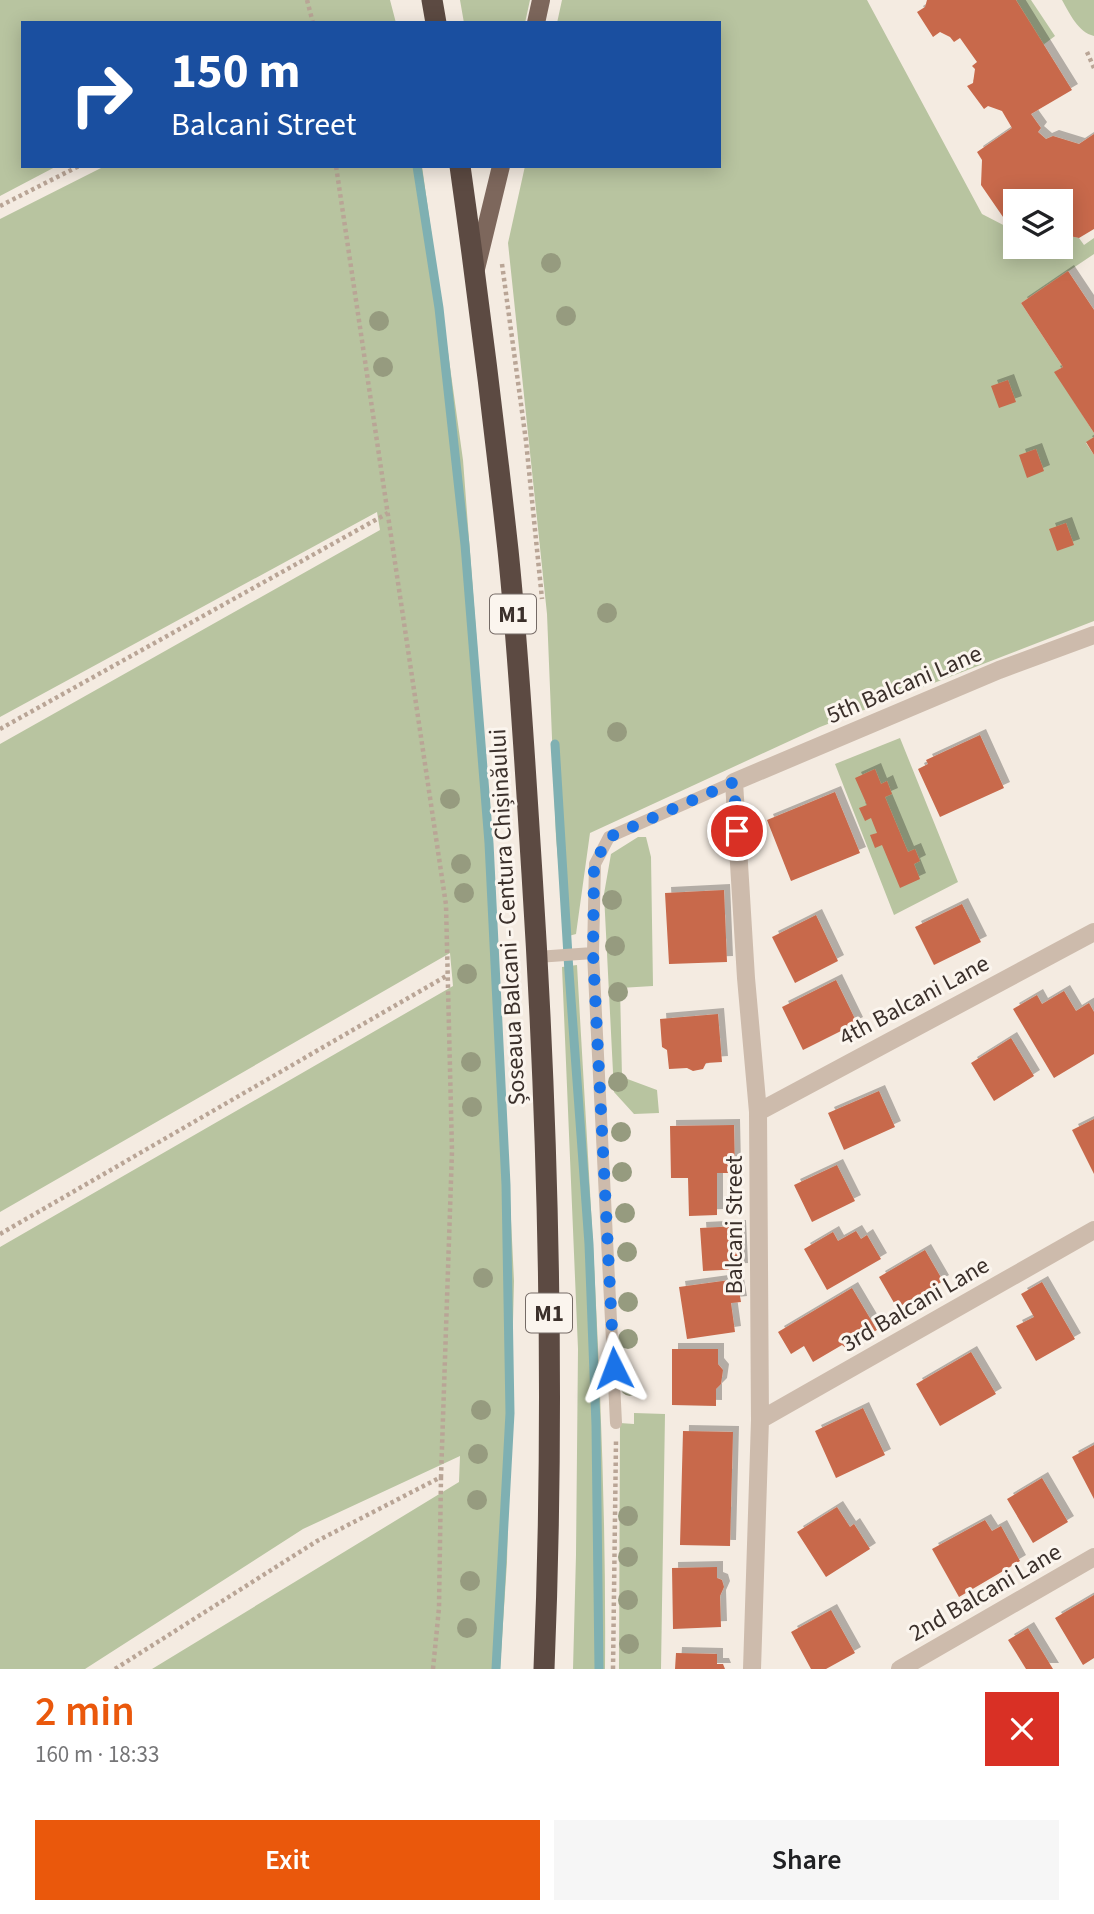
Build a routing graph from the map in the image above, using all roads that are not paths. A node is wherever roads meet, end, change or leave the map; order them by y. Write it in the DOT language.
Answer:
graph roads {
  1 [pos="432,0"];
  2 [pos="541,0"];
  3 [pos="436,21"];
  4 [pos="536,21"];
  5 [pos="460,168"];
  6 [pos="501,168"];
  7 [pos="475,272"];
  8 [pos="1094,635"];
  9 [pos="734,782"];
  10 [pos="1094,932"];
  11 [pos="586,953"];
  12 [pos="547,956"];
  13 [pos="758,1112"];
  14 [pos="1094,1230"];
  15 [pos="760,1420"];
  16 [pos="616,1423"];
  17 [pos="1094,1557"];
  18 [pos="544,1669"];
  19 [pos="752,1669"];
  20 [pos="900,1669"];
  1 -- 3 [label="highway"];
  2 -- 4 [label="main road"];
  5 -- 7 [label="highway, Șoseaua Balcani - Centura Chișinăului / M1"];
  6 -- 7 [label="main road"];
  7 -- 12 [label="highway, Șoseaua Balcani - Centura Chișinăului / M1"];
  8 -- 9 [label="street, 5th Balcani Lane"];
  9 -- 11 [label="lane"];
  9 -- 13 [label="street, Balcani Street"];
  10 -- 13 [label="street, 4th Balcani Lane"];
  11 -- 12 [label="lane"];
  11 -- 16 [label="lane"];
  12 -- 18 [label="highway, Șoseaua Balcani - Centura Chișinăului / M1"];
  13 -- 15 [label="street, Balcani Street"];
  14 -- 15 [label="street, 3rd Balcani Lane"];
  15 -- 19 [label="street, Balcani Street"];
  17 -- 20 [label="street, 2nd Balcani Lane"];
}
